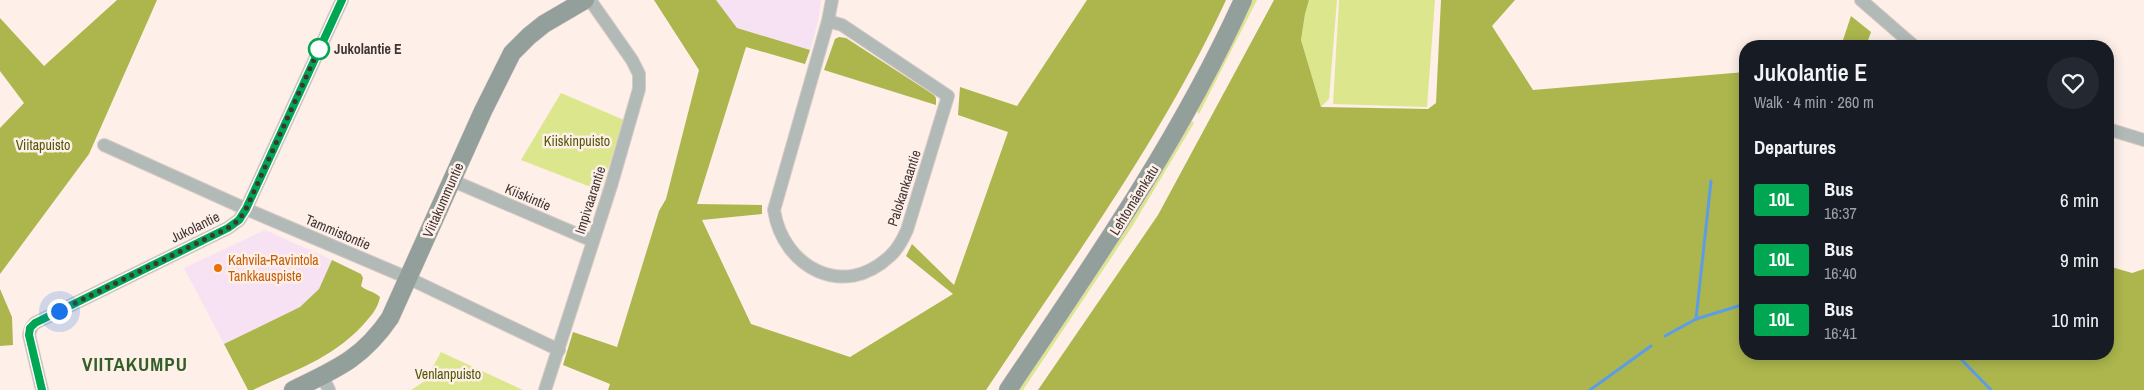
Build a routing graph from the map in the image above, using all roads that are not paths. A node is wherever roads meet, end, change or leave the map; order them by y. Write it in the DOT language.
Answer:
graph roads {
  1 [pos="342,0"];
  2 [pos="584,0"];
  3 [pos="590,0"];
  4 [pos="832,0"];
  5 [pos="1243,0"];
  6 [pos="1861,0"];
  7 [pos="828,21"];
  8 [pos="1907,40"];
  9 [pos="2114,131"];
  10 [pos="2144,140"];
  11 [pos="104,145"];
  12 [pos="451,180"];
  13 [pos="246,209"];
  14 [pos="593,241"];
  15 [pos="408,278"];
  16 [pos="559,350"];
  17 [pos="325,383"];
  18 [pos="42,390"];
  19 [pos="293,390"];
  20 [pos="545,390"];
  21 [pos="1008,390"];
  1 -- 13 [label="street, Jukolantie"];
  2 -- 12 [label="street, Viitakummuntie"];
  3 -- 14 [label="street, Impivaarantie"];
  4 -- 7 [label="street, Palokankaantie"];
  5 -- 21 [label="street, Lehtomäenkatu"];
  6 -- 8 [label="street"];
  7 -- 7 [label="street, Palokankaantie"];
  9 -- 10 [label="street"];
  11 -- 13 [label="street, Tammistontie"];
  12 -- 14 [label="street, Kiiskintie"];
  12 -- 15 [label="street, Viitakummuntie"];
  13 -- 15 [label="street, Tammistontie"];
  13 -- 18 [label="street, Jukolantie"];
  14 -- 16 [label="street, Impivaarantie"];
  15 -- 16 [label="street, Tammistontie"];
  15 -- 17 [label="street, Viitakummuntie"];
  16 -- 20 [label="street, Impivaarantie"];
  17 -- 19 [label="street, Viitakummuntie"];
}
